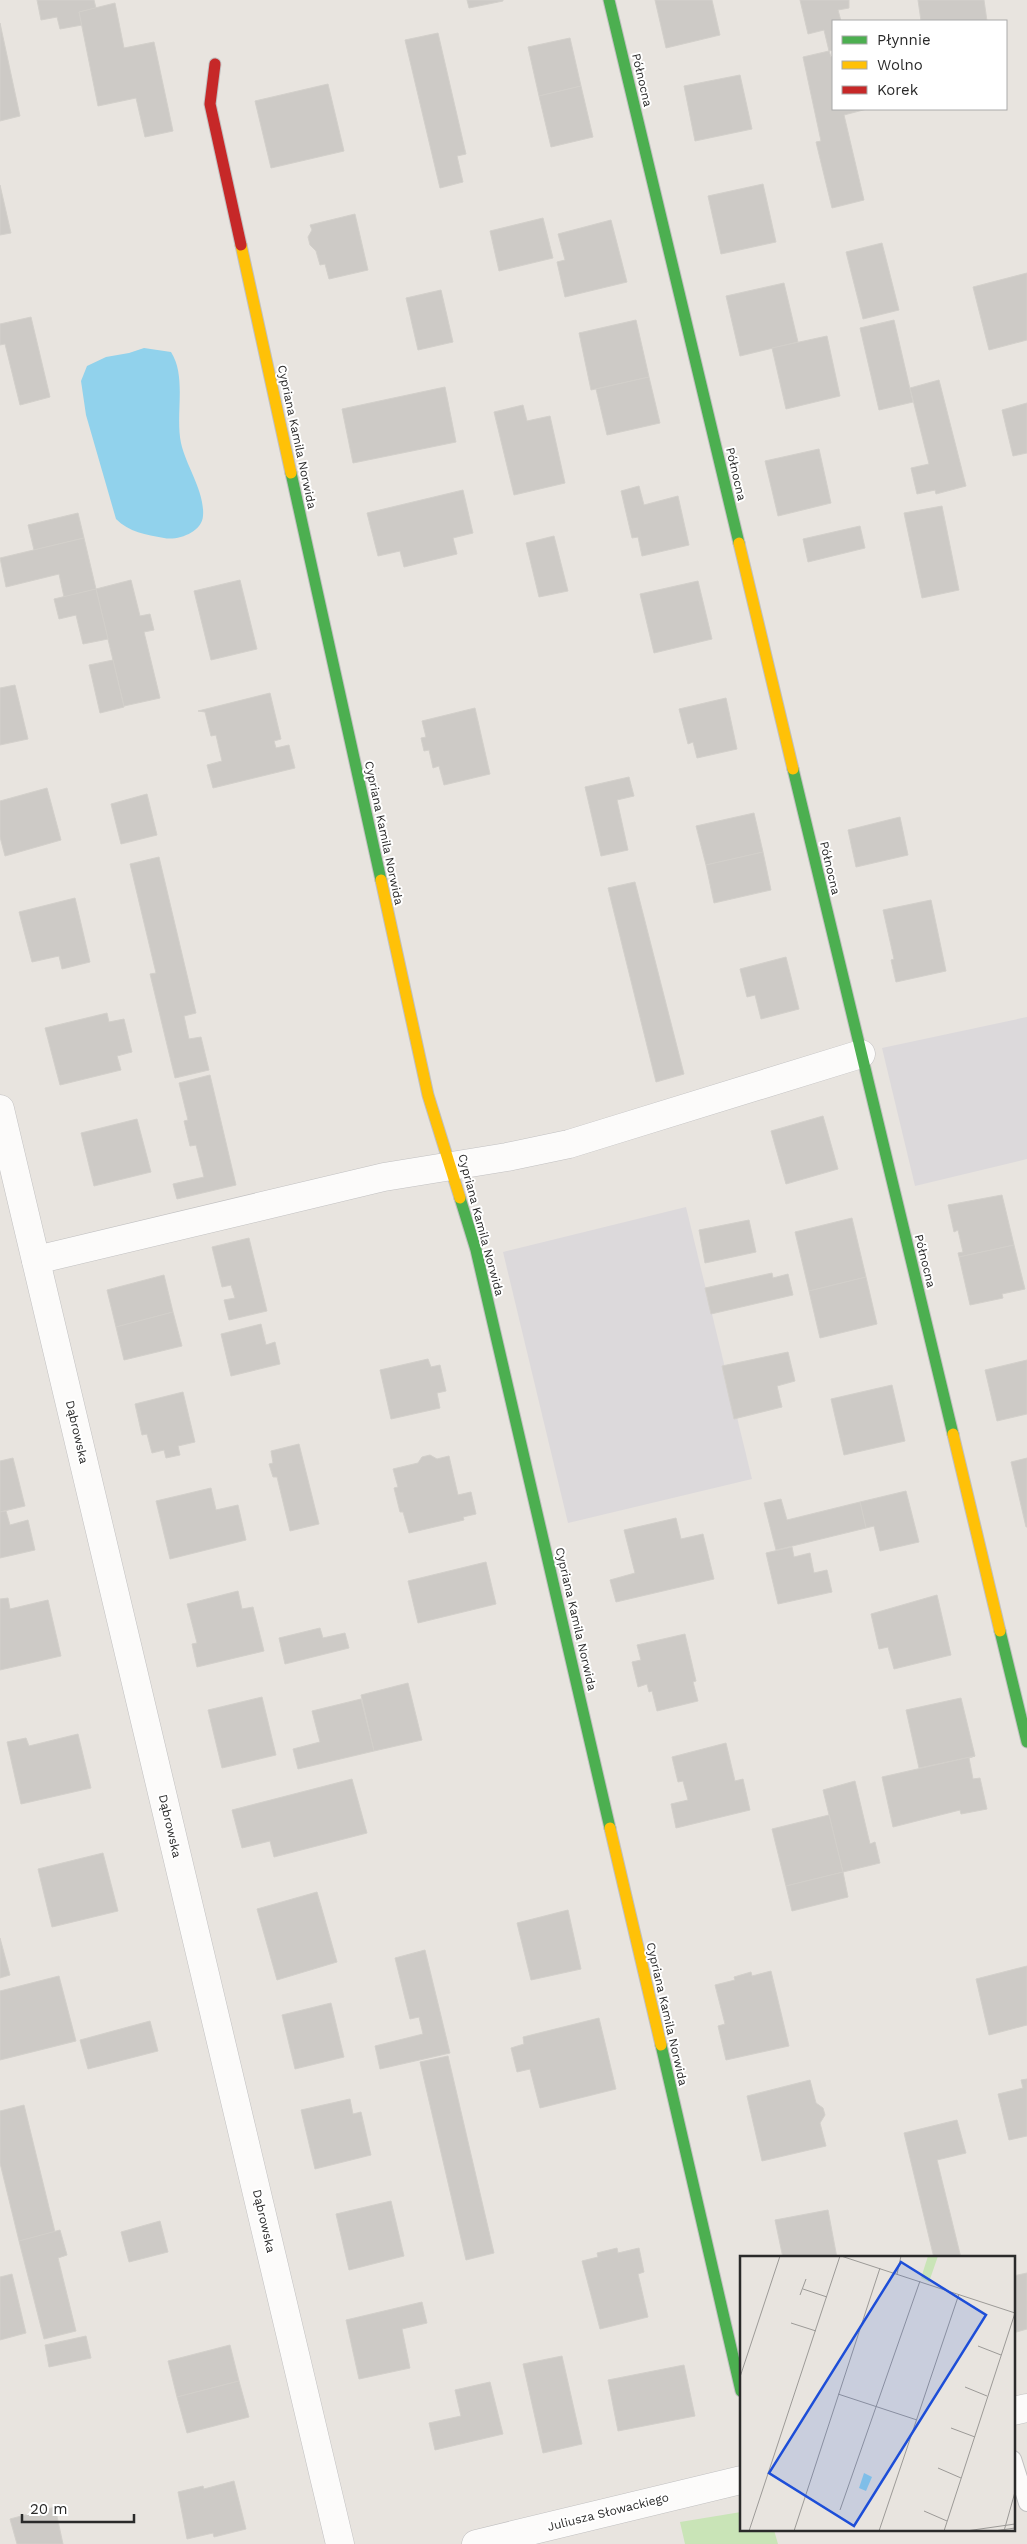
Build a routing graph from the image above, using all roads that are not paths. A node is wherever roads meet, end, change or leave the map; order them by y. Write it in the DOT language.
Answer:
graph roads {
  1 [pos="608,0"];
  2 [pos="215,64"];
  3 [pos="861,1054"];
  4 [pos="0,1109"];
  5 [pos="451,1167"];
  6 [pos="36,1260"];
  7 [pos="1027,1742"];
  8 [pos="740,2387"];
  9 [pos="1027,2408"];
  10 [pos="1014,2411"];
  11 [pos="1014,2462"];
  12 [pos="740,2480"];
  13 [pos="1027,2503"];
  14 [pos="340,2544"];
  15 [pos="476,2544"];
  1 -- 3 [label="street, Północna"];
  2 -- 5 [label="street, Cypriana Kamila Norwida"];
  3 -- 5 [label="street"];
  3 -- 7 [label="street, Północna"];
  4 -- 6 [label="street, Dąbrowska"];
  5 -- 6 [label="street"];
  5 -- 8 [label="street, Cypriana Kamila Norwida"];
  6 -- 14 [label="street, Dąbrowska"];
  9 -- 10 [label="street"];
  11 -- 13 [label="lane"];
  12 -- 15 [label="street, Juliusza Słowackiego"];
}
